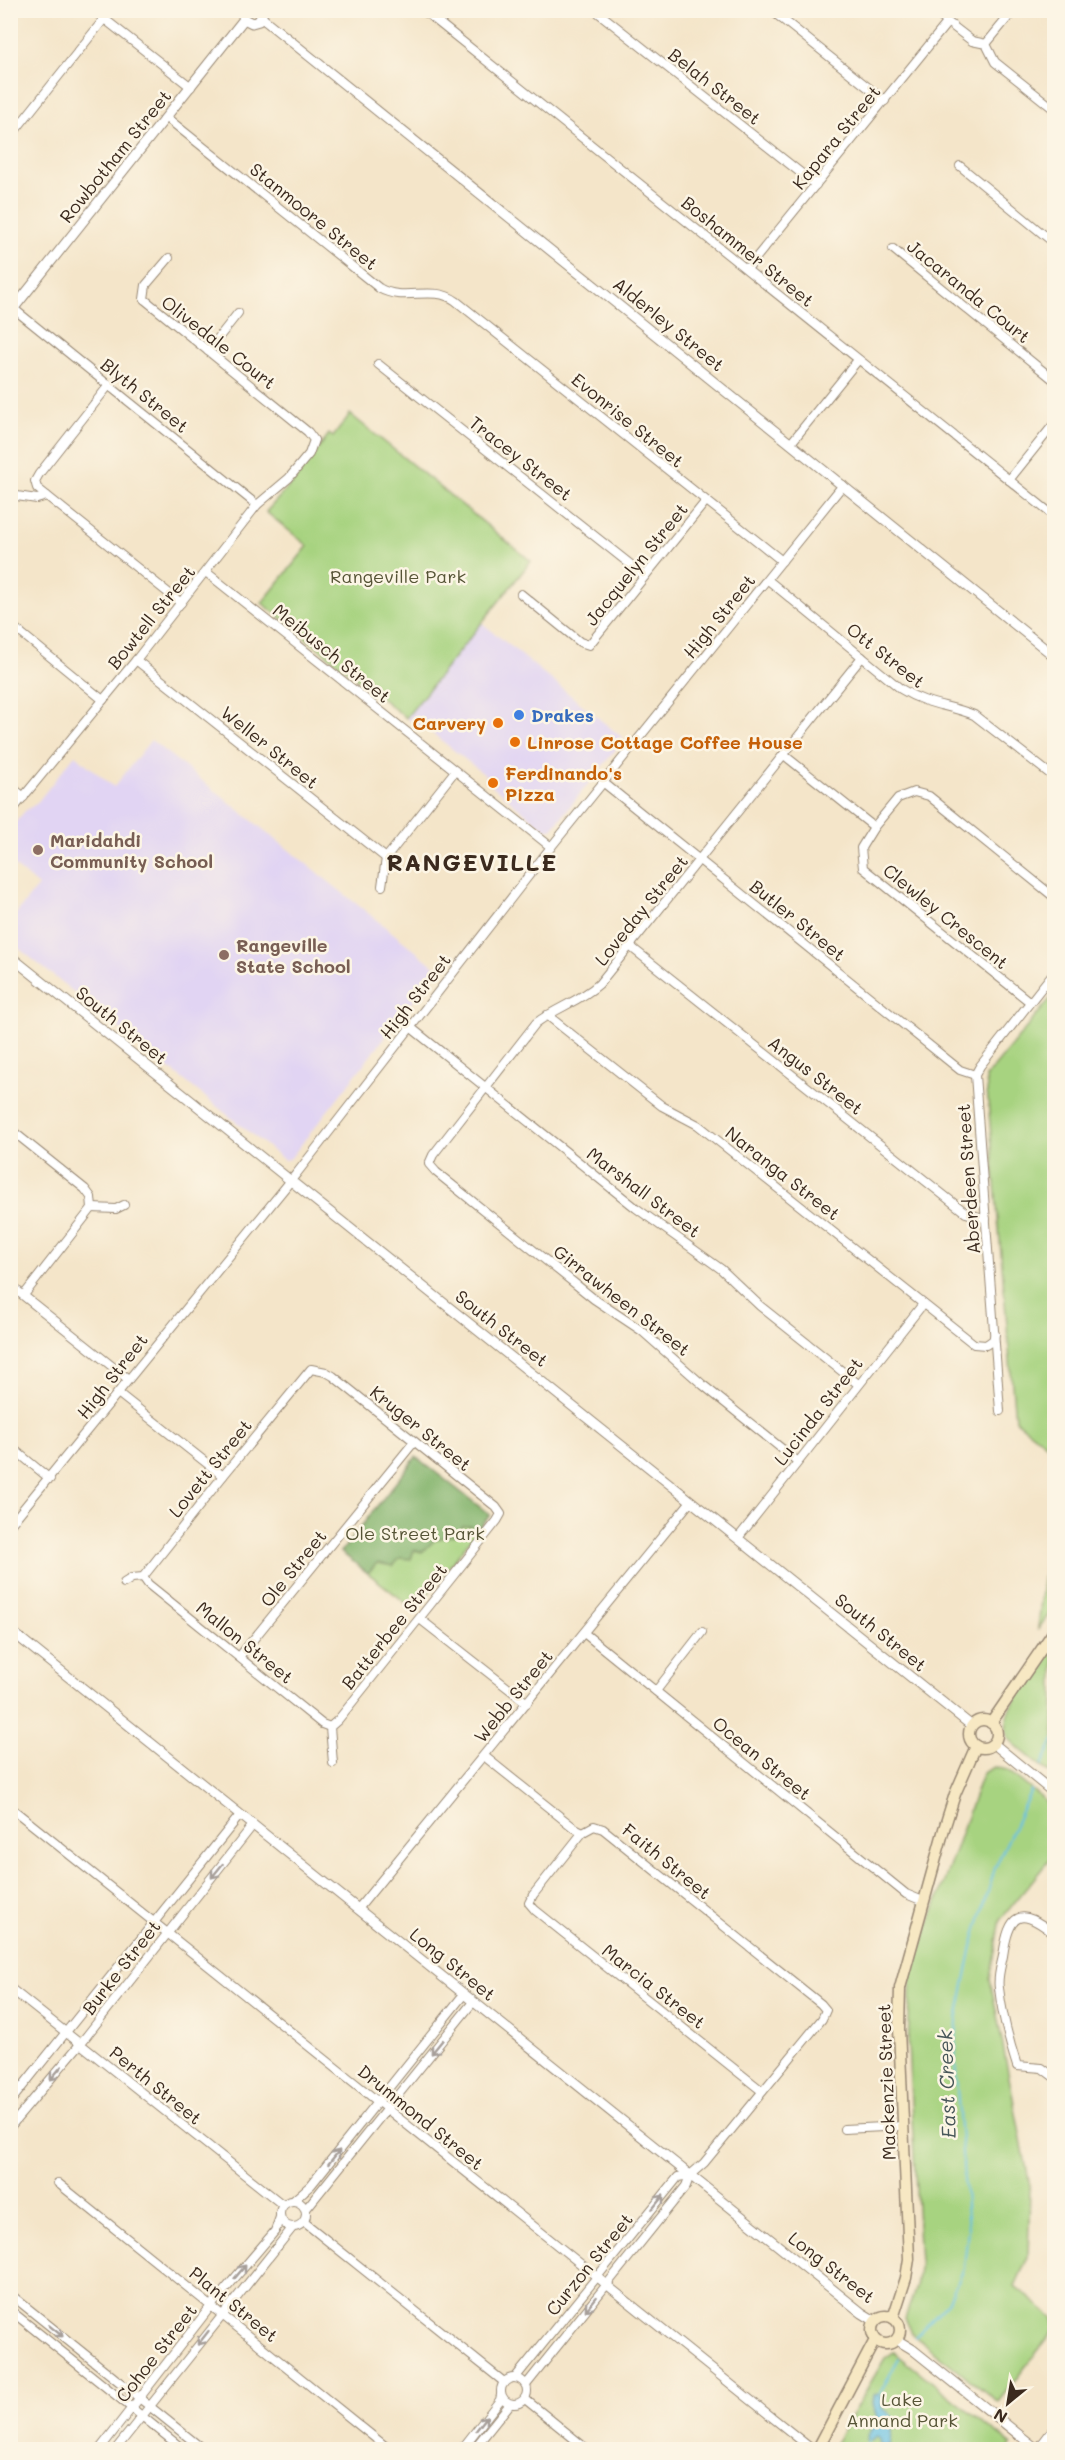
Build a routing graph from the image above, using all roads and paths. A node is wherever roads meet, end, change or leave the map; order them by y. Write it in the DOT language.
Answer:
graph roads {
  1 [pos="93,10"];
  2 [pos="423,10"];
  3 [pos="595,10"];
  4 [pos="771,10"];
  5 [pos="932,10"];
  6 [pos="1014,10"];
  7 [pos="263,14"];
  8 [pos="243,15"];
  9 [pos="104,19"];
  10 [pos="947,23"];
  11 [pos="986,44"];
  12 [pos="191,87"];
  13 [pos="885,101"];
  14 [pos="1054,109"];
  15 [pos="167,118"];
  16 [pos="10,137"];
  17 [pos="960,166"];
  18 [pos="816,185"];
  19 [pos="1054,243"];
  20 [pos="893,249"];
  21 [pos="169,258"];
  22 [pos="747,269"];
  23 [pos="456,301"];
  24 [pos="12,311"];
  25 [pos="238,313"];
  26 [pos="208,351"];
  27 [pos="858,360"];
  28 [pos="378,363"];
  29 [pos="1054,380"];
  30 [pos="109,385"];
  31 [pos="1054,424"];
  32 [pos="314,440"];
  33 [pos="791,443"];
  34 [pos="1009,480"];
  35 [pos="843,485"];
  36 [pos="10,495"];
  37 [pos="47,496"];
  38 [pos="705,501"];
  39 [pos="257,505"];
  40 [pos="1054,516"];
  41 [pos="782,561"];
  42 [pos="206,572"];
  43 [pos="645,576"];
  44 [pos="768,580"];
  45 [pos="521,594"];
  46 [pos="181,603"];
  47 [pos="10,624"];
  48 [pos="1054,656"];
  49 [pos="862,657"];
  50 [pos="136,660"];
  51 [pos="104,700"];
  52 [pos="784,755"];
  53 [pos="454,771"];
  54 [pos="1054,777"];
  55 [pos="604,783"];
  56 [pos="10,786"];
  57 [pos="24,797"];
  58 [pos="10,813"];
  59 [pos="874,827"];
  60 [pos="552,847"];
  61 [pos="386,858"];
  62 [pos="700,860"];
  63 [pos="382,886"];
  64 [pos="1054,897"];
  65 [pos="631,947"];
  66 [pos="10,956"];
  67 [pos="1054,972"];
  68 [pos="1030,1002"];
  69 [pos="547,1015"];
  70 [pos="410,1026"];
  71 [pos="975,1075"];
  72 [pos="486,1087"];
  73 [pos="10,1129"];
  74 [pos="429,1164"];
  75 [pos="289,1181"];
  76 [pos="124,1205"];
  77 [pos="92,1208"];
  78 [pos="986,1219"];
  79 [pos="10,1285"];
  80 [pos="24,1295"];
  81 [pos="923,1304"];
  82 [pos="995,1334"];
  83 [pos="318,1369"];
  84 [pos="128,1379"];
  85 [pos="858,1384"];
  86 [pos="118,1393"];
  87 [pos="1000,1411"];
  88 [pos="414,1442"];
  89 [pos="10,1446"];
  90 [pos="797,1461"];
  91 [pos="223,1476"];
  92 [pos="50,1479"];
  93 [pos="691,1501"];
  94 [pos="501,1514"];
  95 [pos="10,1525"];
  96 [pos="738,1538"];
  97 [pos="143,1578"];
  98 [pos="124,1584"];
  99 [pos="420,1619"];
  100 [pos="10,1630"];
  101 [pos="1054,1631"];
  102 [pos="702,1632"];
  103 [pos="584,1633"];
  104 [pos="239,1657"];
  105 [pos="656,1691"];
  106 [pos="527,1703"];
  107 [pos="991,1723"];
  108 [pos="972,1726"];
  109 [pos="330,1727"];
  110 [pos="994,1744"];
  111 [pos="976,1746"];
  112 [pos="484,1756"];
  113 [pos="333,1763"];
  114 [pos="1054,1793"];
  115 [pos="10,1807"];
  116 [pos="240,1815"];
  117 [pos="253,1825"];
  118 [pos="584,1832"];
  119 [pos="923,1901"];
  120 [pos="358,1910"];
  121 [pos="154,1922"];
  122 [pos="166,1933"];
  123 [pos="1054,1934"];
  124 [pos="10,1988"];
  125 [pos="464,1994"];
  126 [pos="473,2002"];
  127 [pos="826,2010"];
  128 [pos="68,2033"];
  129 [pos="81,2043"];
  130 [pos="1054,2077"];
  131 [pos="762,2091"];
  132 [pos="379,2101"];
  133 [pos="10,2102"];
  134 [pos="387,2109"];
  135 [pos="903,2126"];
  136 [pos="10,2127"];
  137 [pos="844,2129"];
  138 [pos="690,2175"];
  139 [pos="58,2183"];
  140 [pos="294,2200"];
  141 [pos="283,2205"];
  142 [pos="306,2209"];
  143 [pos="280,2217"];
  144 [pos="304,2222"];
  145 [pos="293,2227"];
  146 [pos="598,2277"];
  147 [pos="607,2284"];
  148 [pos="10,2294"];
  149 [pos="212,2306"];
  150 [pos="10,2310"];
  151 [pos="222,2314"];
  152 [pos="893,2318"];
  153 [pos="875,2321"];
  154 [pos="875,2340"];
  155 [pos="897,2340"];
  156 [pos="515,2378"];
  157 [pos="504,2382"];
  158 [pos="526,2385"];
  159 [pos="501,2395"];
  160 [pos="140,2398"];
  161 [pos="525,2399"];
  162 [pos="510,2404"];
  163 [pos="150,2406"];
  164 [pos="133,2407"];
  165 [pos="142,2415"];
  166 [pos="1054,2428"];
  167 [pos="1038,2449"];
  168 [pos="99,2450"];
  169 [pos="115,2450"];
  170 [pos="184,2450"];
  171 [pos="204,2450"];
  172 [pos="390,2450"];
  173 [pos="461,2450"];
  174 [pos="473,2450"];
  175 [pos="588,2450"];
  176 [pos="815,2450"];
  1 -- 9 [label="street"];
  2 -- 22 [label="street, Boshammer Street"];
  3 -- 18 [label="street, Belah Street"];
  4 -- 13 [label="street"];
  5 -- 10 [label="street"];
  6 -- 11 [label="street"];
  7 -- 8 [label="street"];
  7 -- 33 [label="street, Alderley Street"];
  8 -- 12 [label="street, Rowbotham Street"];
  9 -- 12 [label="street"];
  9 -- 16 [label="street"];
  10 -- 11 [label="street"];
  10 -- 13 [label="street, Kapara Street"];
  11 -- 14 [label="street"];
  12 -- 15 [label="street, Rowbotham Street"];
  13 -- 18 [label="street, Kapara Street"];
  15 -- 23 [label="street, Stanmoore Street"];
  15 -- 24 [label="street, Rowbotham Street"];
  17 -- 19 [label="street"];
  18 -- 22 [label="street, Kapara Street"];
  20 -- 29 [label="street, Jacaranda Court"];
  21 -- 26 [label="street, Olivedale Court"];
  22 -- 27 [label="street, Boshammer Street"];
  23 -- 38 [label="street, Evonrise Street"];
  24 -- 30 [label="street, Blyth Street"];
  25 -- 26 [label="street"];
  26 -- 32 [label="street, Olivedale Court"];
  27 -- 33 [label="street"];
  27 -- 34 [label="street, Boshammer Street"];
  28 -- 43 [label="street, Tracey Street"];
  30 -- 37 [label="street"];
  30 -- 39 [label="street, Blyth Street"];
  31 -- 34 [label="street"];
  32 -- 39 [label="street, Bowtell Street"];
  33 -- 35 [label="street, Alderley Street"];
  34 -- 40 [label="street, Boshammer Street"];
  35 -- 41 [label="street, High Street"];
  35 -- 48 [label="street, Alderley Street"];
  36 -- 37 [label="street"];
  37 -- 46 [label="street"];
  38 -- 41 [label="street, Evonrise Street"];
  38 -- 43 [label="street, Jacquelyn Street"];
  39 -- 42 [label="street, Bowtell Street"];
  41 -- 44 [label="street, High Street"];
  42 -- 46 [label="street, Bowtell Street"];
  42 -- 53 [label="street, Meibusch Street"];
  43 -- 45 [label="street, Jacquelyn Street"];
  44 -- 49 [label="street, Ott Street"];
  44 -- 55 [label="street, High Street"];
  46 -- 50 [label="street, Bowtell Street"];
  47 -- 51 [label="street"];
  49 -- 52 [label="street, Loveday Street"];
  49 -- 54 [label="street, Ott Street"];
  50 -- 51 [label="street, Bowtell Street"];
  50 -- 61 [label="street, Weller Street"];
  51 -- 57 [label="street, Bowtell Street"];
  52 -- 59 [label="street"];
  52 -- 62 [label="street, Loveday Street"];
  53 -- 60 [label="street, Meibusch Street"];
  53 -- 61 [label="street"];
  55 -- 60 [label="street, High Street"];
  55 -- 62 [label="street, Butler Street"];
  56 -- 57 [label="street"];
  57 -- 58 [label="street, Bowtell Street"];
  59 -- 64 [label="street, Clewley Crescent"];
  59 -- 68 [label="street, Clewley Crescent"];
  60 -- 70 [label="street, High Street"];
  61 -- 63 [label="street"];
  62 -- 65 [label="street, Loveday Street"];
  62 -- 71 [label="street, Butler Street"];
  65 -- 69 [label="street, Loveday Street"];
  65 -- 78 [label="street, Angus Street"];
  66 -- 75 [label="street, South Street"];
  67 -- 68 [label="street"];
  68 -- 71 [label="street"];
  69 -- 72 [label="street, Loveday Street"];
  69 -- 81 [label="street, Naranga Street"];
  70 -- 72 [label="street, Marshall Street"];
  70 -- 75 [label="street, High Street"];
  71 -- 78 [label="street, Aberdeen Street"];
  72 -- 74 [label="street, Loveday Street"];
  72 -- 85 [label="street, Marshall Street"];
  73 -- 77 [label="street"];
  74 -- 90 [label="street, Girrawheen Street"];
  75 -- 84 [label="street, High Street"];
  75 -- 93 [label="street, South Street"];
  76 -- 77 [label="street"];
  77 -- 80 [label="street"];
  78 -- 82 [label="street, Aberdeen Street"];
  79 -- 80 [label="street"];
  80 -- 84 [label="street"];
  81 -- 82 [label="street, Naranga Street"];
  81 -- 85 [label="street, Lucinda Street"];
  82 -- 87 [label="street, Aberdeen Street"];
  83 -- 88 [label="street, Kruger Street"];
  83 -- 91 [label="street, Lovett Street"];
  84 -- 86 [label="street, High Street"];
  85 -- 90 [label="street, Lucinda Street"];
  86 -- 91 [label="street"];
  86 -- 92 [label="street, High Street"];
  88 -- 94 [label="street, Kruger Street"];
  88 -- 104 [label="street, Ole Street"];
  89 -- 92 [label="street"];
  90 -- 96 [label="street, Lucinda Street"];
  91 -- 97 [label="street, Lovett Street"];
  92 -- 95 [label="street, High Street"];
  93 -- 96 [label="street, South Street"];
  93 -- 103 [label="street, Webb Street"];
  94 -- 99 [label="street, Batterbee Street"];
  96 -- 108 [label="street, South Street"];
  97 -- 98 [label="street"];
  97 -- 104 [label="street, Mallon Street"];
  99 -- 106 [label="street"];
  99 -- 109 [label="street, Batterbee Street"];
  100 -- 116 [label="street, Long Street"];
  101 -- 107 [label="main road"];
  102 -- 105 [label="street"];
  103 -- 105 [label="street, Ocean Street"];
  103 -- 106 [label="street, Webb Street"];
  104 -- 109 [label="street, Mallon Street"];
  105 -- 119 [label="street, Ocean Street"];
  106 -- 112 [label="street, Webb Street"];
  107 -- 108 [label="main road"];
  107 -- 110 [label="main road"];
  108 -- 111 [label="main road"];
  109 -- 113 [label="street"];
  110 -- 111 [label="main road"];
  110 -- 114 [label="street"];
  111 -- 119 [label="main road, Mackenzie Street"];
  112 -- 118 [label="street, Faith Street"];
  112 -- 120 [label="street, Webb Street"];
  115 -- 121 [label="street, Drummond Street"];
  116 -- 117 [label="street, Long Street"];
  116 -- 121 [label="street, Burke Street"];
  117 -- 120 [label="street, Long Street"];
  117 -- 122 [label="street, Burke Street, one-way"];
  118 -- 127 [label="street, Faith Street"];
  118 -- 131 [label="street, Marcia Street"];
  119 -- 135 [label="main road, Mackenzie Street"];
  120 -- 125 [label="street, Long Street"];
  121 -- 122 [label="street, Drummond Street"];
  121 -- 128 [label="street, Burke Street"];
  122 -- 129 [label="street, Burke Street"];
  122 -- 132 [label="street, Drummond Street"];
  123 -- 130 [label="street"];
  124 -- 128 [label="street, Perth Street"];
  125 -- 126 [label="street, Long Street"];
  125 -- 132 [label="street"];
  126 -- 134 [label="street, one-way"];
  126 -- 138 [label="street, Long Street"];
  127 -- 131 [label="street, Curzon Street"];
  128 -- 129 [label="street, Perth Street"];
  128 -- 133 [label="street, Burke Street"];
  129 -- 136 [label="street, Burke Street, one-way"];
  129 -- 141 [label="street, Perth Street"];
  131 -- 138 [label="street, Curzon Street"];
  132 -- 134 [label="street, Drummond Street"];
  140 -- 132 [label="street, one-way"];
  134 -- 142 [label="street"];
  134 -- 146 [label="street, Drummond Street"];
  135 -- 137 [label="street"];
  135 -- 152 [label="main road, Mackenzie Street"];
  146 -- 138 [label="street, Curzon Street, one-way"];
  138 -- 147 [label="street, Curzon Street"];
  138 -- 153 [label="street, Long Street"];
  139 -- 149 [label="street, Plant Street"];
  140 -- 141 [label="street"];
  140 -- 142 [label="street"];
  141 -- 143 [label="street"];
  142 -- 144 [label="street"];
  143 -- 145 [label="street"];
  149 -- 143 [label="street, Cohoe Street, one-way"];
  144 -- 145 [label="street"];
  144 -- 157 [label="street"];
  145 -- 151 [label="street, Cohoe Street"];
  146 -- 147 [label="street, Drummond Street"];
  146 -- 156 [label="street, Curzon Street"];
  147 -- 158 [label="street, Curzon Street, one-way"];
  147 -- 176 [label="street, Drummond Street"];
  148 -- 160 [label="street, one-way"];
  149 -- 151 [label="street, Plant Street"];
  149 -- 160 [label="street, Cohoe Street"];
  150 -- 164 [label="street"];
  151 -- 163 [label="street, Cohoe Street, one-way"];
  151 -- 172 [label="street, Plant Street"];
  152 -- 153 [label="main road"];
  152 -- 155 [label="main road"];
  153 -- 154 [label="main road"];
  154 -- 155 [label="main road"];
  154 -- 176 [label="main road"];
  155 -- 167 [label="street"];
  156 -- 157 [label="street"];
  156 -- 158 [label="street"];
  157 -- 159 [label="street"];
  158 -- 161 [label="street"];
  159 -- 162 [label="street"];
  173 -- 159 [label="street, one-way"];
  160 -- 163 [label="street"];
  160 -- 164 [label="street, Cohoe Street"];
  161 -- 162 [label="street"];
  161 -- 175 [label="street"];
  162 -- 174 [label="street"];
  163 -- 165 [label="street, Cohoe Street"];
  163 -- 171 [label="street"];
  164 -- 165 [label="street"];
  164 -- 168 [label="street, Cohoe Street"];
  165 -- 169 [label="street, Cohoe Street"];
  165 -- 170 [label="street"];
  166 -- 167 [label="street"];
}
